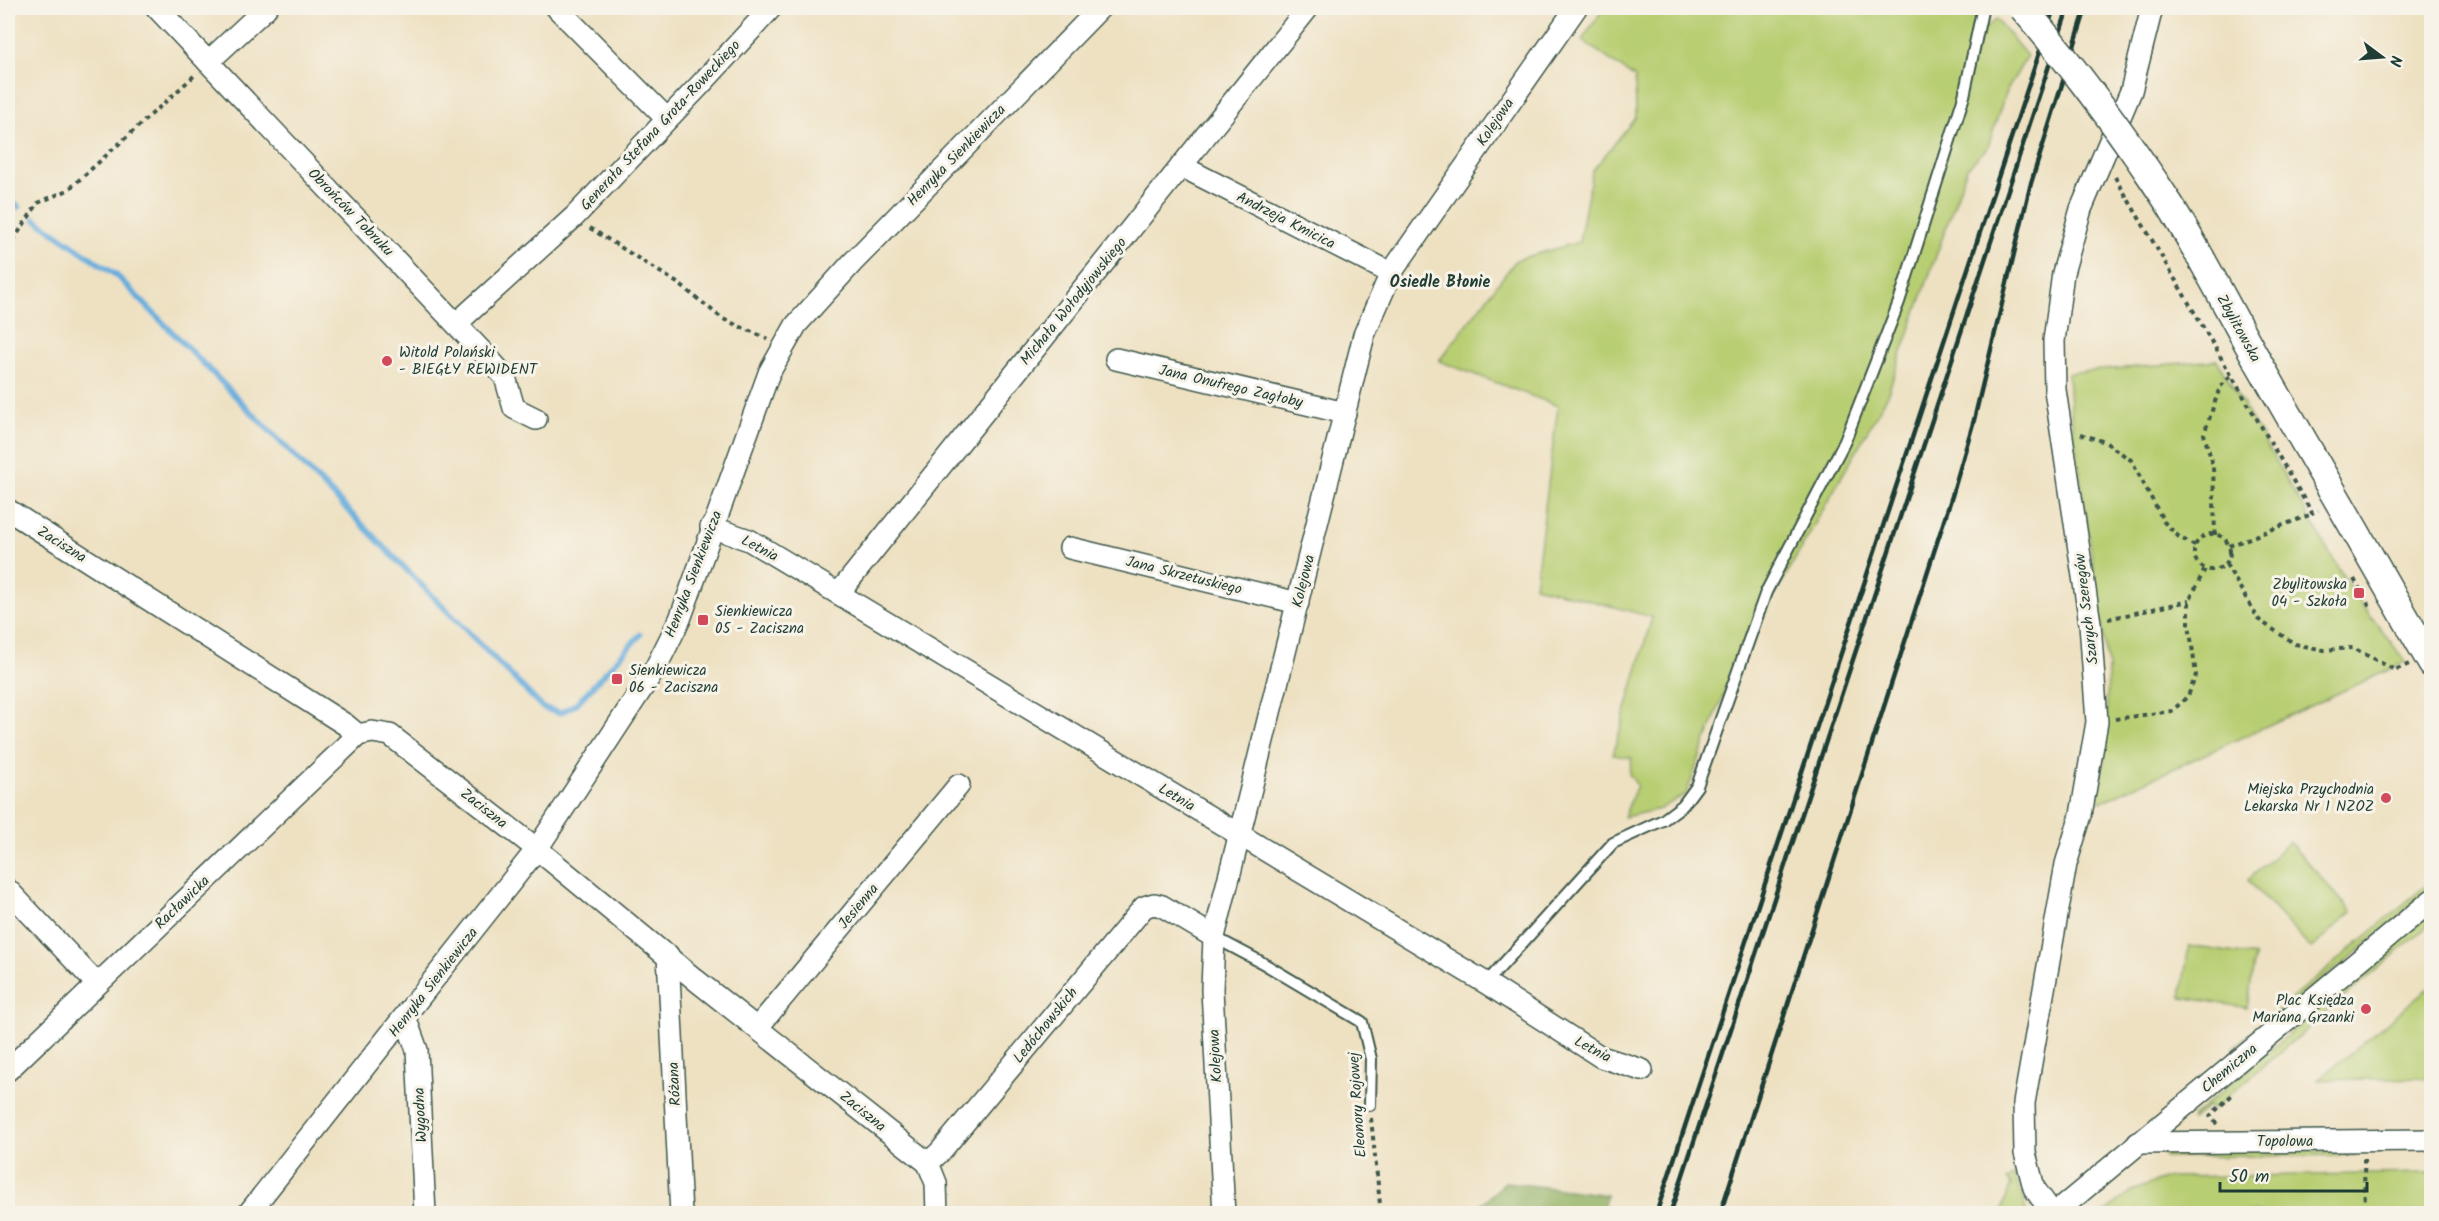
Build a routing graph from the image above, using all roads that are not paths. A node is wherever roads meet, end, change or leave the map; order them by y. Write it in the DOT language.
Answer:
graph roads {
  1 [pos="157,8"];
  2 [pos="266,8"];
  3 [pos="557,8"];
  4 [pos="771,8"];
  5 [pos="1100,8"];
  6 [pos="1308,8"];
  7 [pos="1576,8"];
  8 [pos="2023,8"];
  9 [pos="2152,8"];
  10 [pos="1982,9"];
  11 [pos="208,62"];
  12 [pos="667,119"];
  13 [pos="1181,166"];
  14 [pos="1391,273"];
  15 [pos="457,323"];
  16 [pos="1116,359"];
  17 [pos="1345,413"];
  18 [pos="536,419"];
  19 [pos="8,510"];
  20 [pos="711,527"];
  21 [pos="1070,548"];
  22 [pos="838,593"];
  23 [pos="1298,603"];
  24 [pos="2422,664"];
  25 [pos="358,735"];
  26 [pos="959,785"];
  27 [pos="1240,835"];
  28 [pos="537,849"];
  29 [pos="8,890"];
  30 [pos="2432,900"];
  31 [pos="1214,938"];
  32 [pos="668,955"];
  33 [pos="1486,983"];
  34 [pos="97,984"];
  35 [pos="405,1017"];
  36 [pos="758,1027"];
  37 [pos="8,1070"];
  38 [pos="1642,1070"];
  39 [pos="1370,1105"];
  40 [pos="2432,1140"];
  41 [pos="2138,1143"];
  42 [pos="928,1163"];
  43 [pos="248,1214"];
  44 [pos="425,1214"];
  45 [pos="681,1214"];
  46 [pos="937,1214"];
  47 [pos="1224,1214"];
  48 [pos="2054,1214"];
  1 -- 11 [label="street, Obrońców Tobruku"];
  2 -- 11 [label="street"];
  3 -- 12 [label="street"];
  4 -- 12 [label="street, Generała Stefana Grota-Roweckiego"];
  5 -- 20 [label="street, Henryka Sienkiewicza"];
  6 -- 13 [label="street, Michała Wołodyjowskiego"];
  7 -- 14 [label="street, Kolejowa"];
  8 -- 24 [label="street, Zbylitowska, bridge"];
  9 -- 48 [label="street, Szarych Szeregów"];
  10 -- 33 [label="lane"];
  11 -- 15 [label="street, Obrońców Tobruku"];
  12 -- 15 [label="street, Generała Stefana Grota-Roweckiego"];
  13 -- 14 [label="street, Andrzeja Kmicica"];
  13 -- 22 [label="street, Michała Wołodyjowskiego"];
  14 -- 17 [label="street, Kolejowa"];
  15 -- 18 [label="street, Obrońców Tobruku"];
  16 -- 17 [label="street, Jana Onufrego Zagłoby"];
  17 -- 23 [label="street, Kolejowa"];
  19 -- 25 [label="street, Zaciszna"];
  20 -- 22 [label="street, Letnia"];
  20 -- 28 [label="street, Henryka Sienkiewicza"];
  21 -- 23 [label="street, Jana Skrzetuskiego"];
  22 -- 27 [label="street, Letnia"];
  23 -- 27 [label="street, Kolejowa"];
  25 -- 28 [label="street, Zaciszna"];
  25 -- 34 [label="street, Racławicka"];
  26 -- 36 [label="street, Jesienna"];
  27 -- 31 [label="street, Kolejowa"];
  27 -- 33 [label="street, Letnia"];
  28 -- 32 [label="street, Zaciszna"];
  28 -- 35 [label="street, Henryka Sienkiewicza"];
  29 -- 34 [label="street"];
  30 -- 41 [label="street, Chemiczna"];
  31 -- 39 [label="lane, Eleonory Rojowej"];
  31 -- 42 [label="street, Ledóchowskich"];
  31 -- 47 [label="street, Kolejowa"];
  32 -- 36 [label="street, Zaciszna"];
  32 -- 45 [label="street, Różana"];
  33 -- 38 [label="street, Letnia"];
  34 -- 37 [label="street, Racławicka"];
  35 -- 43 [label="street, Henryka Sienkiewicza"];
  35 -- 44 [label="street, Wygodna"];
  36 -- 42 [label="street, Zaciszna"];
  40 -- 41 [label="street, Topolowa"];
  41 -- 48 [label="street, Chemiczna"];
  42 -- 46 [label="street"];
}
